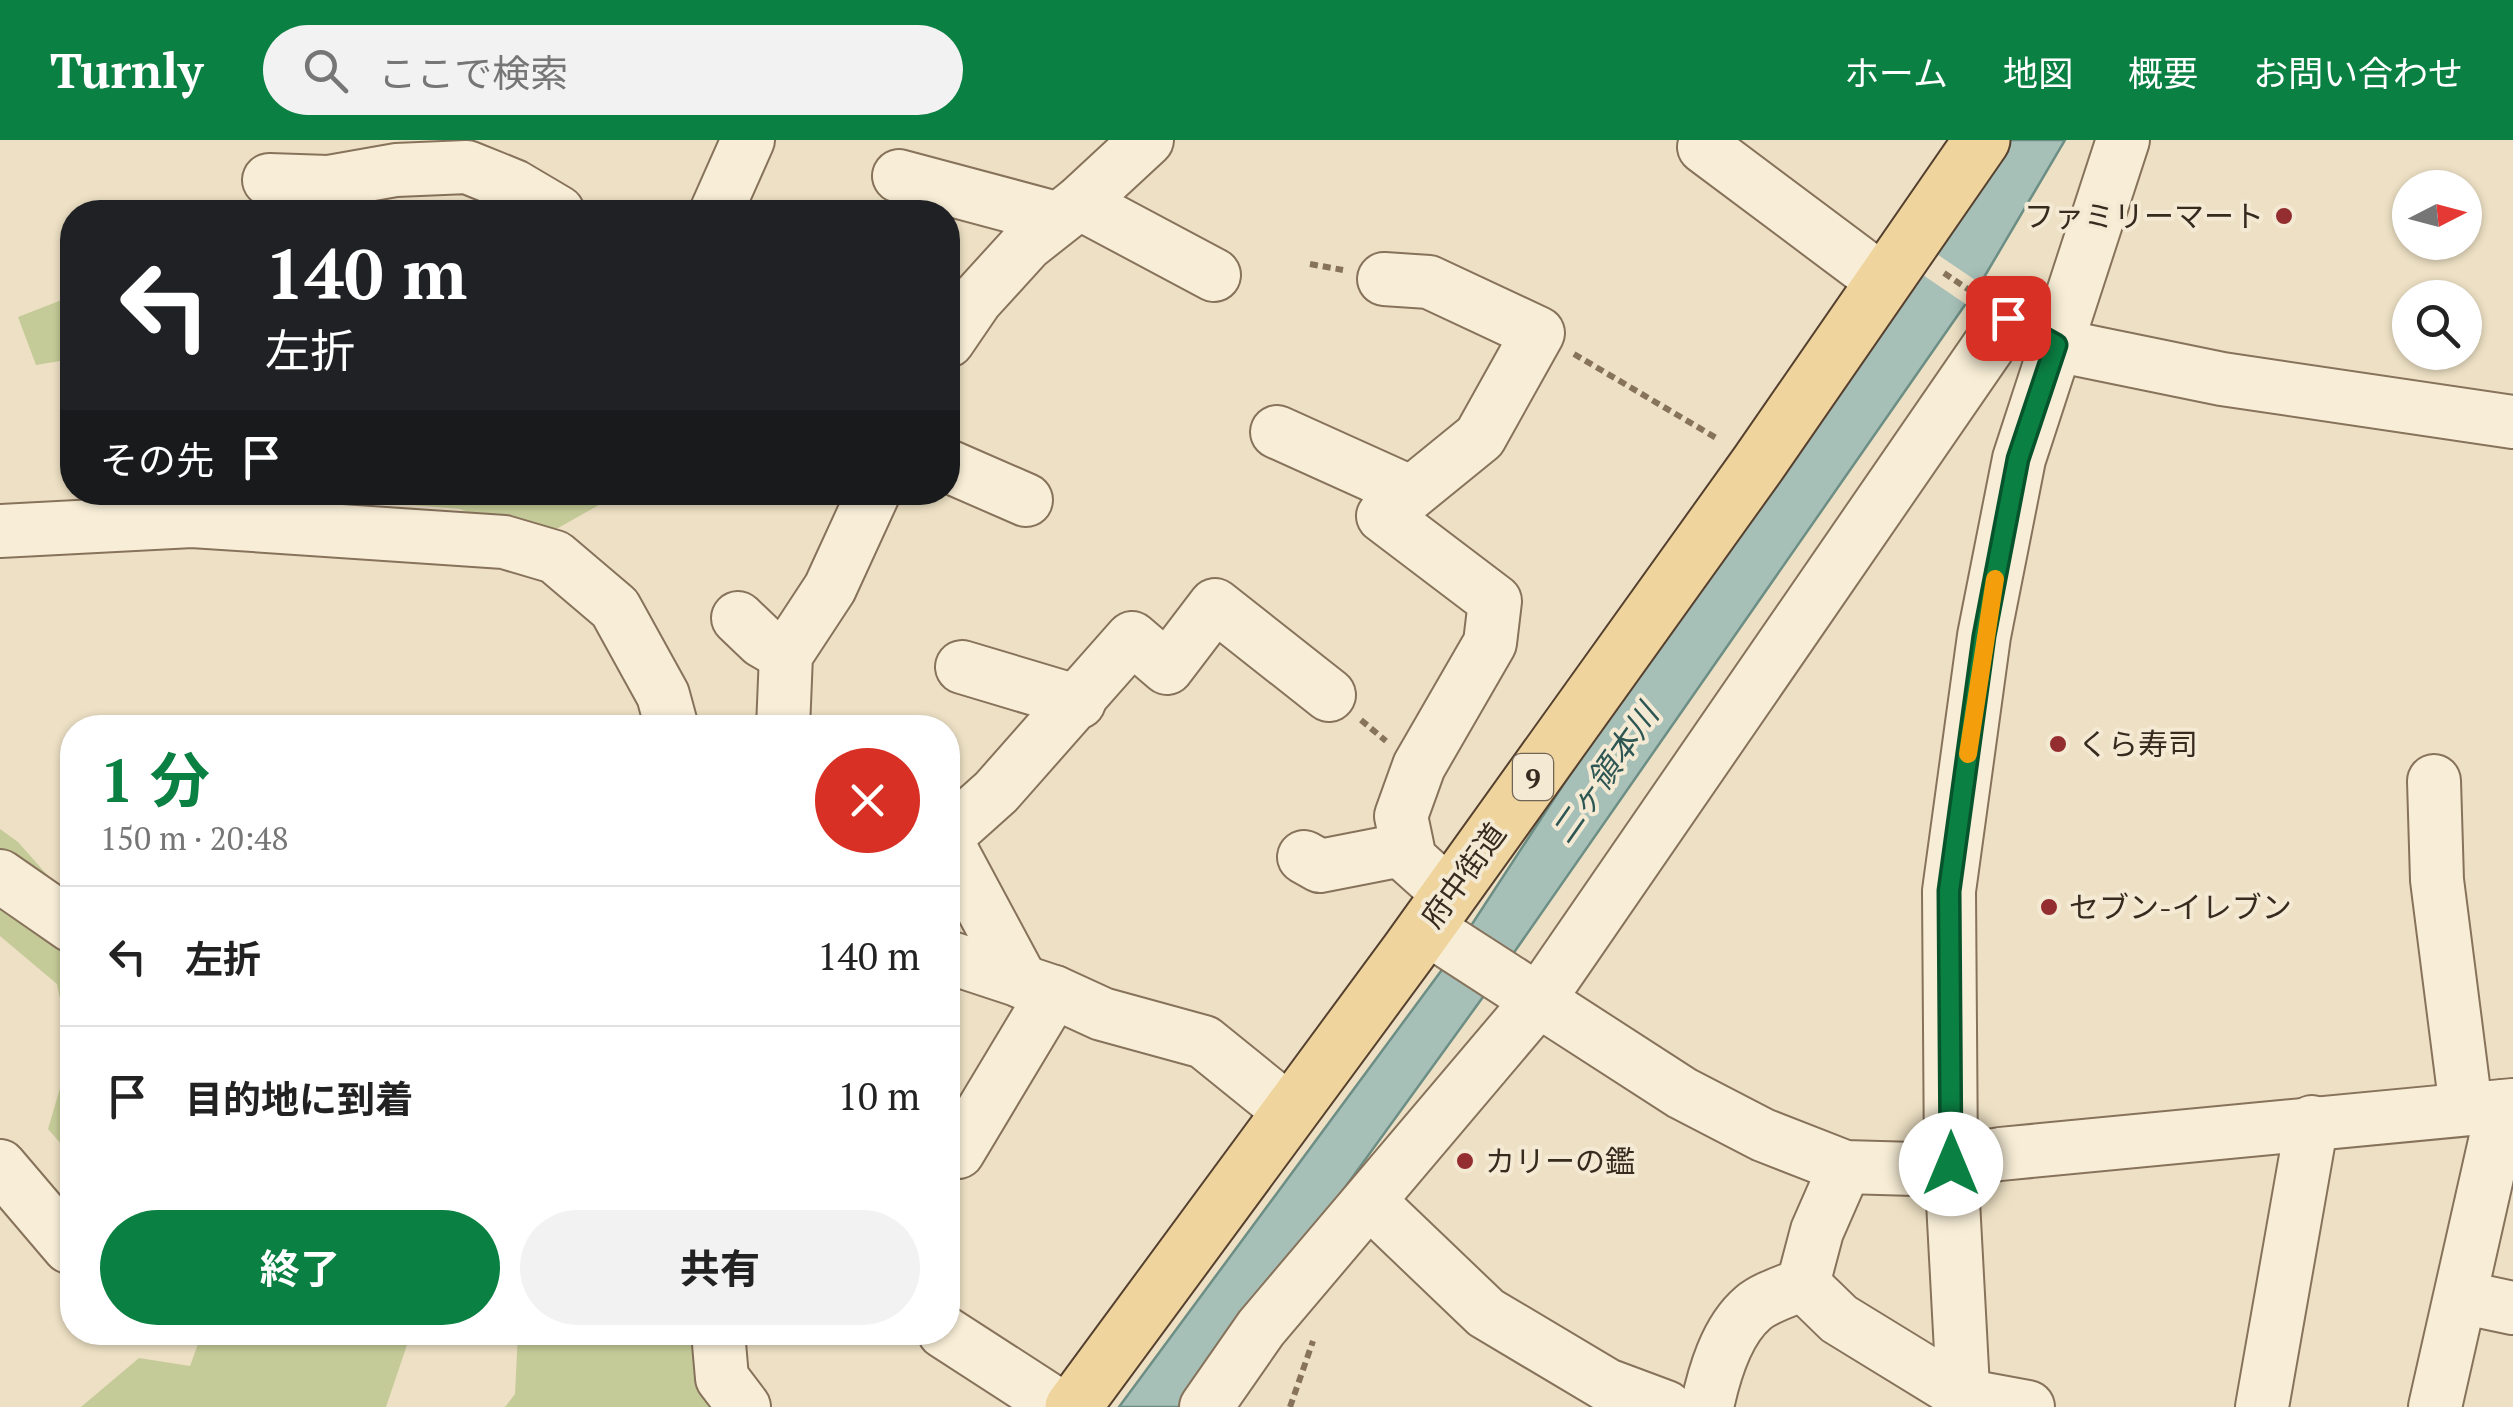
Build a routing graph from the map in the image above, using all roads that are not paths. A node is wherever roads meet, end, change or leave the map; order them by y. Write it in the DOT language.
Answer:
graph roads {
  1 [pos="748,140"];
  2 [pos="1147,140"];
  3 [pos="1982,140"];
  4 [pos="2123,140"];
  5 [pos="1704,147"];
  6 [pos="899,176"];
  7 [pos="269,180"];
  8 [pos="538,200"];
  9 [pos="721,200"];
  10 [pos="1068,211"];
  11 [pos="1214,276"];
  12 [pos="1384,279"];
  13 [pos="1883,281"];
  14 [pos="960,323"];
  15 [pos="2056,345"];
  16 [pos="2513,422"];
  17 [pos="1277,432"];
  18 [pos="960,471"];
  19 [pos="1410,492"];
  20 [pos="1026,500"];
  21 [pos="868,505"];
  22 [pos="0,530"];
  23 [pos="738,618"];
  24 [pos="786,655"];
  25 [pos="962,666"];
  26 [pos="1329,694"];
  27 [pos="1078,702"];
  28 [pos="668,715"];
  29 [pos="784,715"];
  30 [pos="2434,781"];
  31 [pos="960,824"];
  32 [pos="1407,848"];
  33 [pos="1304,857"];
  34 [pos="960,863"];
  35 [pos="0,876"];
  36 [pos="60,918"];
  37 [pos="1442,921"];
  38 [pos="960,960"];
  39 [pos="1038,987"];
  40 [pos="1521,992"];
  41 [pos="2494,1106"];
  42 [pos="1288,1110"];
  43 [pos="2312,1122"];
  44 [pos="960,1148"];
  45 [pos="1951,1164"];
  46 [pos="0,1166"];
  47 [pos="1845,1167"];
  48 [pos="1370,1202"];
  49 [pos="60,1236"];
  50 [pos="1803,1284"];
  51 [pos="2461,1297"];
  52 [pos="2513,1308"];
  53 [pos="960,1342"];
  54 [pos="719,1345"];
  55 [pos="1963,1401"];
  56 [pos="744,1407"];
  57 [pos="1060,1407"];
  58 [pos="1073,1407"];
  59 [pos="1206,1407"];
  60 [pos="1666,1407"];
  61 [pos="1707,1407"];
  62 [pos="2028,1407"];
  63 [pos="2262,1407"];
  64 [pos="2435,1407"];
  1 -- 9 [label="street"];
  2 -- 10 [label="street"];
  3 -- 13 [label="main road, 府中街道 / 9"];
  4 -- 15 [label="street"];
  5 -- 13 [label="street"];
  6 -- 10 [label="street"];
  7 -- 8 [label="street"];
  10 -- 11 [label="street"];
  10 -- 14 [label="street"];
  12 -- 19 [label="street"];
  13 -- 37 [label="main road, 府中街道 / 9"];
  15 -- 16 [label="street"];
  15 -- 40 [label="street"];
  15 -- 45 [label="street"];
  17 -- 19 [label="street"];
  18 -- 20 [label="street"];
  19 -- 32 [label="street"];
  21 -- 24 [label="street"];
  22 -- 28 [label="street"];
  23 -- 24 [label="street"];
  24 -- 29 [label="street"];
  25 -- 27 [label="street"];
  26 -- 27 [label="street"];
  27 -- 31 [label="street"];
  30 -- 41 [label="street"];
  32 -- 33 [label="street"];
  32 -- 37 [label="street"];
  34 -- 39 [label="street"];
  35 -- 36 [label="street"];
  37 -- 40 [label="street"];
  37 -- 42 [label="main road, 府中街道 / 9"];
  38 -- 39 [label="street"];
  39 -- 42 [label="street"];
  39 -- 44 [label="street"];
  40 -- 47 [label="street"];
  40 -- 48 [label="street"];
  41 -- 43 [label="street"];
  41 -- 51 [label="street"];
  42 -- 58 [label="main road, 府中街道 / 9"];
  43 -- 45 [label="street"];
  43 -- 63 [label="street"];
  45 -- 47 [label="street"];
  45 -- 55 [label="street"];
  46 -- 49 [label="street"];
  47 -- 50 [label="street"];
  48 -- 59 [label="street"];
  48 -- 60 [label="street"];
  50 -- 55 [label="street"];
  50 -- 61 [label="street"];
  51 -- 52 [label="street"];
  51 -- 64 [label="street"];
  53 -- 57 [label="street"];
  54 -- 56 [label="street"];
  55 -- 62 [label="street"];
}
